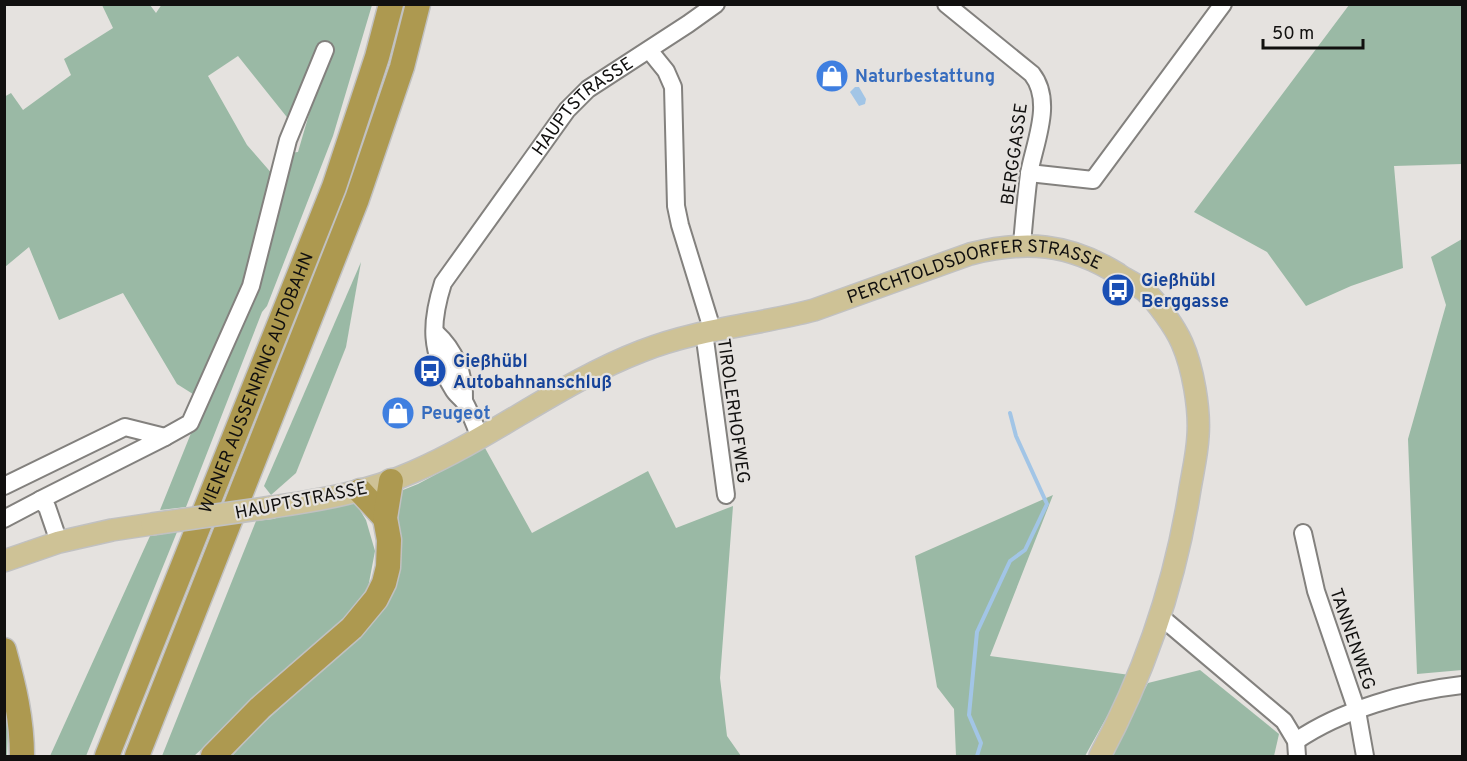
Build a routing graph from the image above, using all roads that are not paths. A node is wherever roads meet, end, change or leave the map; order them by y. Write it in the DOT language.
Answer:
graph roads {
  1 [pos="391,4"];
  2 [pos="418,4"];
  3 [pos="946,4"];
  4 [pos="1223,4"];
  5 [pos="711,6"];
  6 [pos="325,50"];
  7 [pos="649,50"];
  8 [pos="1029,173"];
  9 [pos="1022,244"];
  10 [pos="708,331"];
  11 [pos="165,437"];
  12 [pos="480,437"];
  13 [pos="391,481"];
  14 [pos="4,486"];
  15 [pos="360,490"];
  16 [pos="726,495"];
  17 [pos="40,500"];
  18 [pos="386,518"];
  19 [pos="4,519"];
  20 [pos="1304,533"];
  21 [pos="59,542"];
  22 [pos="4,561"];
  23 [pos="1161,617"];
  24 [pos="4,650"];
  25 [pos="1462,685"];
  26 [pos="1357,711"];
  27 [pos="1296,749"];
  28 [pos="22,756"];
  29 [pos="107,756"];
  30 [pos="137,756"];
  31 [pos="213,756"];
  32 [pos="1100,756"];
  33 [pos="1365,756"];
  1 -- 29 [label="highway, WIENER AUSSENRING AUTOBAHN"];
  2 -- 30 [label="highway, WIENER AUSSENRING AUTOBAHN"];
  3 -- 8 [label="street, BERGGASSE"];
  4 -- 8 [label="street"];
  5 -- 7 [label="street, HAUPTSTRASSE"];
  6 -- 11 [label="street"];
  7 -- 10 [label="street, TIROLERHOFWEG"];
  7 -- 12 [label="street, HAUPTSTRASSE"];
  8 -- 9 [label="street, BERGGASSE"];
  9 -- 10 [label="main road, PERCHTOLDSDORFER STRASSE"];
  9 -- 23 [label="main road, PERCHTOLDSDORFER STRASSE"];
  10 -- 12 [label="main road, PERCHTOLDSDORFER STRASSE"];
  10 -- 16 [label="street, TIROLERHOFWEG"];
  11 -- 14 [label="street"];
  11 -- 17 [label="street"];
  12 -- 13 [label="main road, HAUPTSTRASSE"];
  13 -- 15 [label="main road, HAUPTSTRASSE"];
  13 -- 18 [label="highway"];
  15 -- 18 [label="highway"];
  15 -- 21 [label="main road, HAUPTSTRASSE, bridge"];
  17 -- 19 [label="street"];
  17 -- 21 [label="street"];
  18 -- 31 [label="highway"];
  20 -- 26 [label="street, TANNENWEG"];
  21 -- 22 [label="main road, HAUPTSTRASSE"];
  23 -- 27 [label="street"];
  23 -- 32 [label="main road, PERCHTOLDSDORFER STRASSE"];
  24 -- 28 [label="highway"];
  25 -- 26 [label="street"];
  26 -- 27 [label="street"];
  26 -- 33 [label="street, TANNENWEG"];
}
